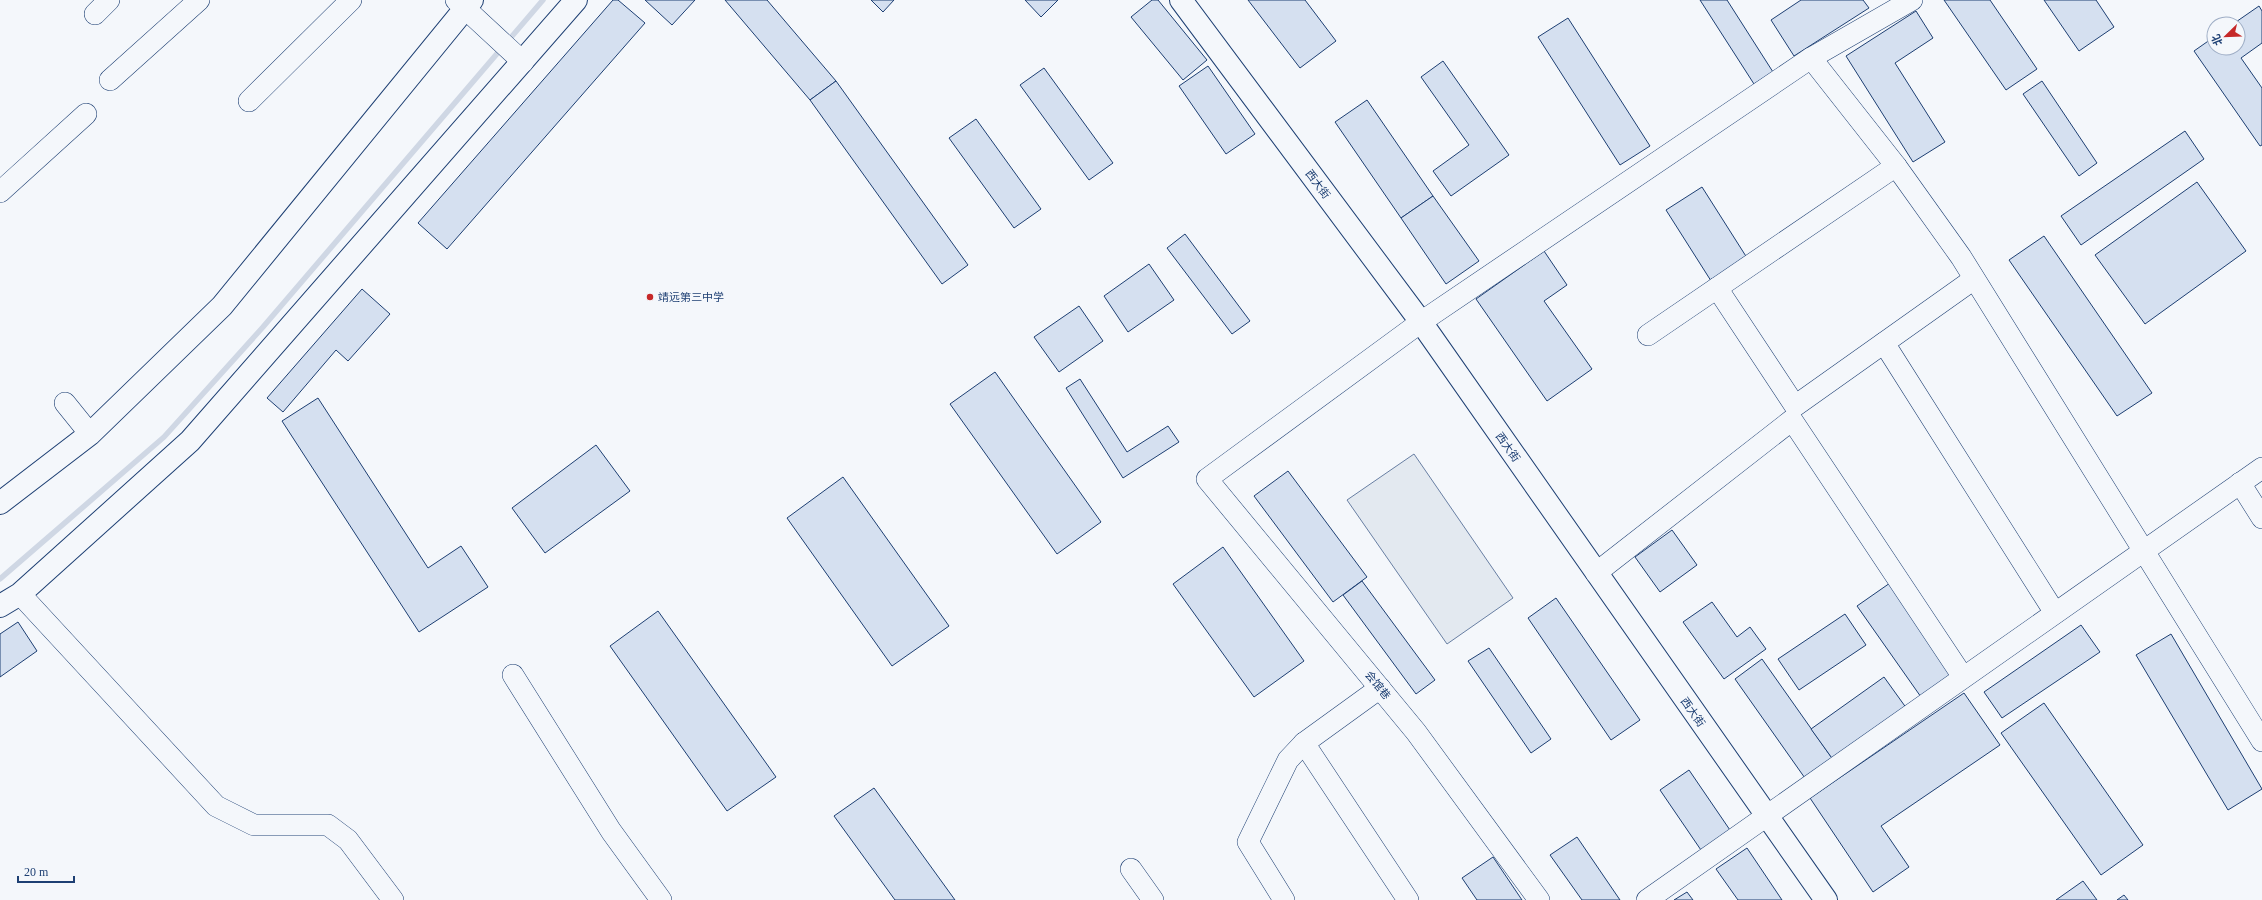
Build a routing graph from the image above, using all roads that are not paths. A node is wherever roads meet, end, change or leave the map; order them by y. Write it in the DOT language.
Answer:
graph roads {
  1 [pos="109,0"];
  2 [pos="199,0"];
  3 [pos="351,0"];
  4 [pos="576,0"];
  5 [pos="1181,0"];
  6 [pos="1912,0"];
  7 [pos="464,3"];
  8 [pos="94,14"];
  9 [pos="518,58"];
  10 [pos="1811,58"];
  11 [pos="110,80"];
  12 [pos="249,101"];
  13 [pos="86,114"];
  14 [pos="1896,166"];
  15 [pos="0,192"];
  16 [pos="1974,279"];
  17 [pos="1716,288"];
  18 [pos="1421,322"];
  19 [pos="1648,335"];
  20 [pos="1884,343"];
  21 [pos="65,402"];
  22 [pos="90,434"];
  23 [pos="2262,468"];
  24 [pos="2240,483"];
  25 [pos="0,503"];
  26 [pos="2262,518"];
  27 [pos="2143,551"];
  28 [pos="1596,573"];
  29 [pos="20,594"];
  30 [pos="0,606"];
  31 [pos="2055,613"];
  32 [pos="513,675"];
  33 [pos="1963,677"];
  34 [pos="1380,688"];
  35 [pos="2262,741"];
  36 [pos="1304,742"];
  37 [pos="1765,816"];
  38 [pos="1131,869"];
  39 [pos="393,900"];
  40 [pos="661,900"];
  41 [pos="1153,900"];
  42 [pos="1284,900"];
  43 [pos="1408,900"];
  44 [pos="1539,900"];
  45 [pos="1647,900"];
  46 [pos="1826,900"];
  1 -- 8 [label="street"];
  2 -- 11 [label="street"];
  3 -- 12 [label="street"];
  4 -- 9 [label="main road"];
  5 -- 18 [label="main road, 西大街"];
  6 -- 10 [label="street"];
  7 -- 9 [label="street"];
  7 -- 22 [label="main road"];
  9 -- 29 [label="main road"];
  10 -- 14 [label="street"];
  10 -- 18 [label="street"];
  13 -- 15 [label="street"];
  14 -- 16 [label="street"];
  14 -- 17 [label="street"];
  16 -- 20 [label="street"];
  16 -- 27 [label="street"];
  17 -- 19 [label="street"];
  17 -- 20 [label="street"];
  18 -- 28 [label="main road, 西大街"];
  18 -- 34 [label="street, 会馆巷"];
  20 -- 31 [label="street"];
  21 -- 22 [label="street"];
  22 -- 25 [label="main road"];
  23 -- 24 [label="street"];
  24 -- 26 [label="street"];
  24 -- 27 [label="street"];
  27 -- 31 [label="street"];
  27 -- 35 [label="street"];
  28 -- 33 [label="street"];
  28 -- 37 [label="main road, 西大街"];
  29 -- 30 [label="main road"];
  29 -- 39 [label="street"];
  31 -- 33 [label="street"];
  32 -- 40 [label="street"];
  33 -- 37 [label="street"];
  34 -- 36 [label="street"];
  34 -- 44 [label="street, 会馆巷"];
  36 -- 42 [label="street"];
  36 -- 43 [label="street"];
  37 -- 45 [label="street"];
  37 -- 46 [label="main road, 西大街"];
  38 -- 41 [label="street"];
}
